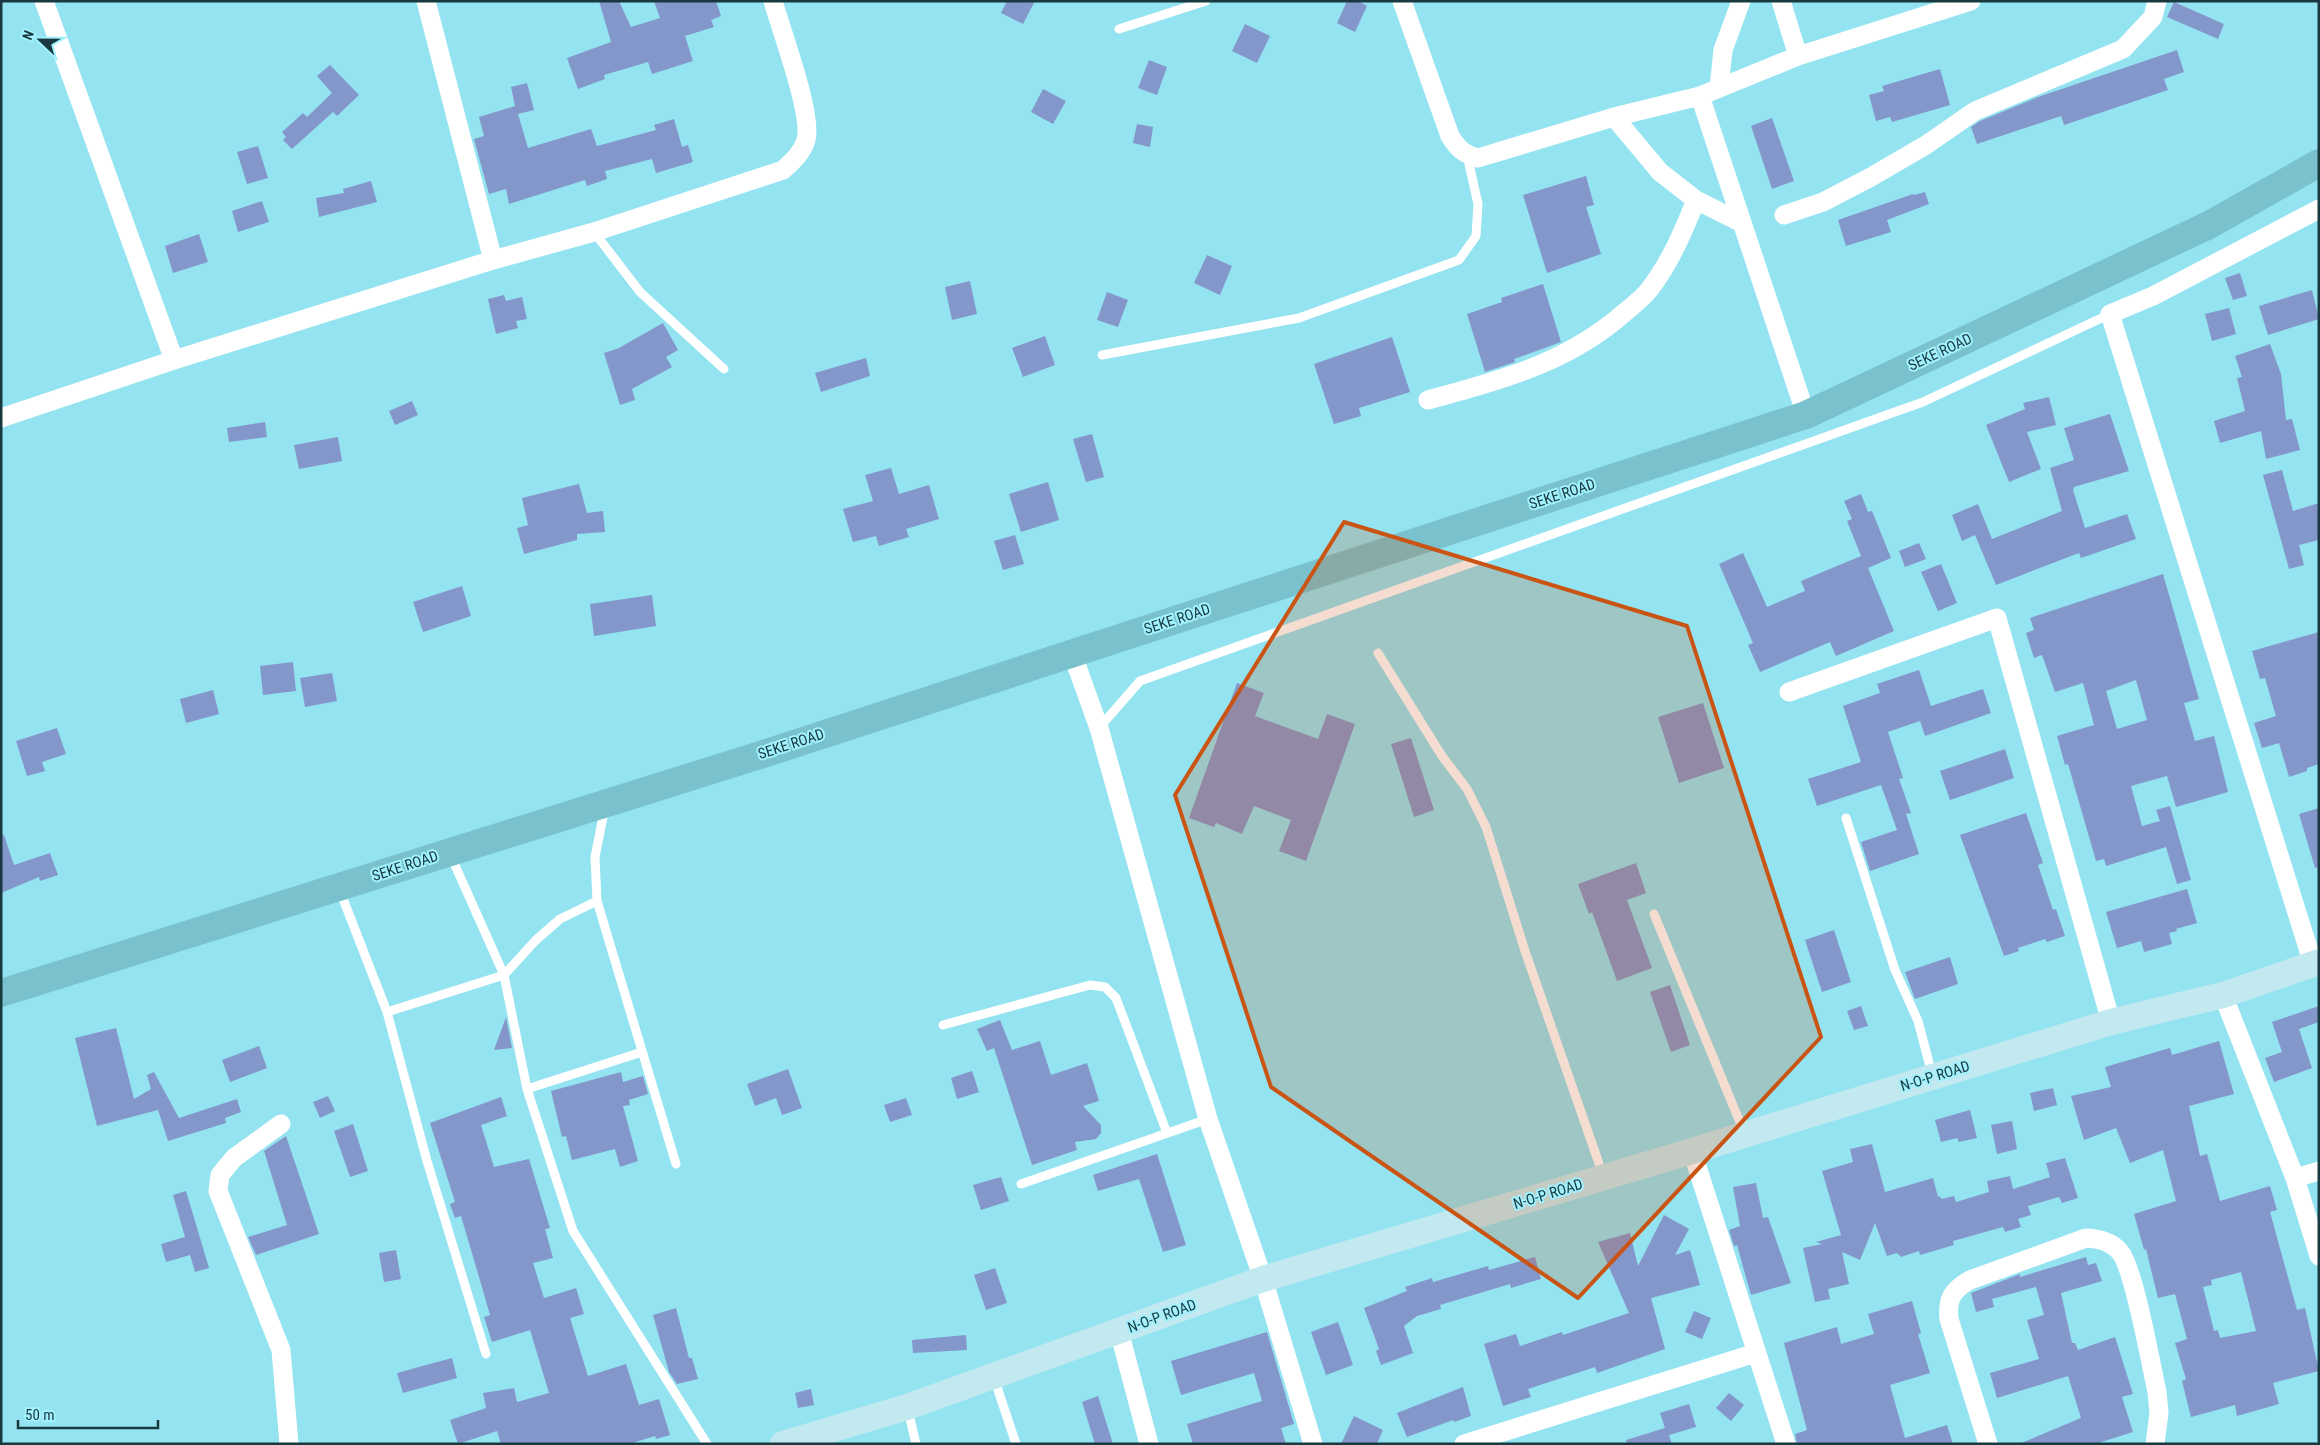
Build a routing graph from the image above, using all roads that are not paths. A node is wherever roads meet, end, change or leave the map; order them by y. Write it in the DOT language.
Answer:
graph roads {
  1 [pos="44,1"];
  2 [pos="426,1"];
  3 [pos="772,1"];
  4 [pos="1206,1"];
  5 [pos="1402,1"];
  6 [pos="1741,1"];
  7 [pos="1781,1"];
  8 [pos="1972,1"];
  9 [pos="2157,1"];
  10 [pos="1119,29"];
  11 [pos="1798,56"];
  12 [pos="1719,88"];
  13 [pos="1700,96"];
  14 [pos="1614,117"];
  15 [pos="1467,155"];
  16 [pos="2319,164"];
  17 [pos="1696,200"];
  18 [pos="2319,210"];
  19 [pos="1784,214"];
  20 [pos="1740,222"];
  21 [pos="594,232"];
  22 [pos="493,260"];
  23 [pos="2110,314"];
  24 [pos="1102,355"];
  25 [pos="174,360"];
  26 [pos="724,369"];
  27 [pos="1428,400"];
  28 [pos="1806,415"];
  29 [pos="1,418"];
  30 [pos="1378,652"];
  31 [pos="1072,653"];
  32 [pos="1789,692"];
  33 [pos="1099,728"];
  34 [pos="606,803"];
  35 [pos="1846,818"];
  36 [pos="449,852"];
  37 [pos="339,888"];
  38 [pos="597,901"];
  39 [pos="1654,914"];
  40 [pos="2316,963"];
  41 [pos="504,975"];
  42 [pos="1,993"];
  43 [pos="2223,995"];
  44 [pos="387,1012"];
  45 [pos="2111,1022"];
  46 [pos="943,1024"];
  47 [pos="642,1052"];
  48 [pos="1933,1077"];
  49 [pos="527,1089"];
  50 [pos="1208,1119"];
  51 [pos="281,1124"];
  52 [pos="1167,1133"];
  53 [pos="1745,1135"];
  54 [pos="1692,1151"];
  55 [pos="676,1164"];
  56 [pos="2319,1171"];
  57 [pos="1604,1177"];
  58 [pos="2295,1178"];
  59 [pos="1021,1184"];
  60 [pos="2319,1256"];
  61 [pos="1263,1279"];
  62 [pos="1119,1331"];
  63 [pos="1756,1353"];
  64 [pos="486,1354"];
  65 [pos="993,1375"];
  66 [pos="907,1407"];
  67 [pos="798,1441"];
  68 [pos="289,1444"];
  69 [pos="707,1444"];
  70 [pos="916,1444"];
  71 [pos="1016,1444"];
  72 [pos="1150,1444"];
  73 [pos="1313,1444"];
  74 [pos="1464,1444"];
  75 [pos="1786,1444"];
  76 [pos="1988,1444"];
  77 [pos="2155,1444"];
  1 -- 25 [label="street"];
  2 -- 22 [label="street"];
  3 -- 21 [label="street"];
  4 -- 10 [label="lane"];
  5 -- 15 [label="street"];
  6 -- 12 [label="street"];
  7 -- 11 [label="street"];
  8 -- 11 [label="street"];
  9 -- 19 [label="street"];
  11 -- 12 [label="street"];
  12 -- 13 [label="street"];
  13 -- 14 [label="street"];
  13 -- 20 [label="street"];
  14 -- 15 [label="street"];
  14 -- 17 [label="street"];
  15 -- 24 [label="lane"];
  16 -- 28 [label="main road, SEKE ROAD"];
  17 -- 20 [label="street"];
  17 -- 27 [label="street"];
  18 -- 23 [label="street"];
  20 -- 28 [label="street"];
  21 -- 22 [label="street"];
  21 -- 26 [label="lane"];
  22 -- 25 [label="street"];
  23 -- 33 [label="lane"];
  23 -- 40 [label="street"];
  25 -- 29 [label="street"];
  28 -- 31 [label="main road, SEKE ROAD"];
  30 -- 57 [label="lane"];
  31 -- 33 [label="street"];
  31 -- 34 [label="main road, SEKE ROAD"];
  32 -- 45 [label="street"];
  33 -- 50 [label="street"];
  34 -- 36 [label="main road, SEKE ROAD"];
  34 -- 38 [label="lane"];
  35 -- 48 [label="lane"];
  36 -- 37 [label="main road, SEKE ROAD"];
  36 -- 41 [label="lane"];
  37 -- 42 [label="main road, SEKE ROAD"];
  37 -- 44 [label="lane"];
  38 -- 41 [label="lane"];
  38 -- 47 [label="lane"];
  39 -- 53 [label="lane"];
  40 -- 43 [label="street, N-O-P ROAD"];
  41 -- 44 [label="lane"];
  41 -- 49 [label="lane"];
  43 -- 45 [label="street, N-O-P ROAD"];
  43 -- 58 [label="street"];
  44 -- 64 [label="lane"];
  45 -- 48 [label="street, N-O-P ROAD"];
  46 -- 52 [label="lane"];
  47 -- 49 [label="lane"];
  47 -- 55 [label="lane"];
  48 -- 53 [label="street, N-O-P ROAD"];
  49 -- 69 [label="lane"];
  50 -- 52 [label="lane"];
  50 -- 61 [label="street"];
  51 -- 68 [label="street"];
  52 -- 59 [label="lane"];
  53 -- 54 [label="street, N-O-P ROAD"];
  54 -- 57 [label="street, N-O-P ROAD"];
  54 -- 63 [label="street"];
  56 -- 58 [label="street"];
  57 -- 61 [label="street, N-O-P ROAD"];
  58 -- 60 [label="street"];
  61 -- 62 [label="street, N-O-P ROAD"];
  61 -- 73 [label="street"];
  62 -- 65 [label="street, N-O-P ROAD"];
  62 -- 72 [label="street"];
  63 -- 74 [label="street"];
  63 -- 75 [label="street"];
  65 -- 66 [label="street, N-O-P ROAD"];
  65 -- 71 [label="lane"];
  66 -- 67 [label="street, N-O-P ROAD"];
  66 -- 70 [label="lane"];
  76 -- 77 [label="street"];
}
